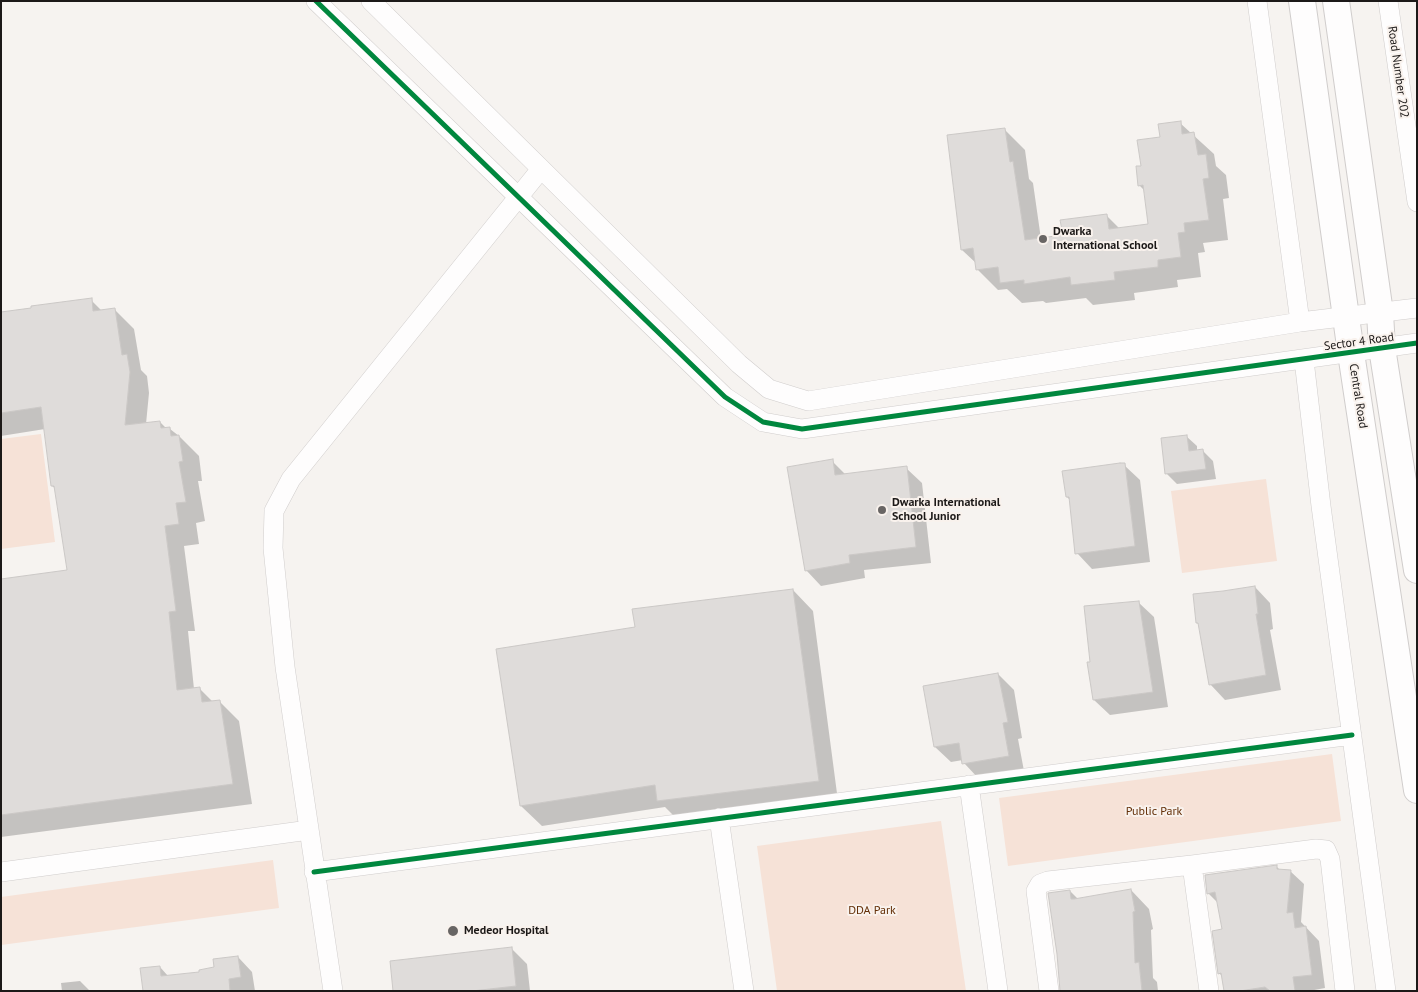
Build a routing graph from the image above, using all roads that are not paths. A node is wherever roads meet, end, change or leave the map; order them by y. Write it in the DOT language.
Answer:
graph roads {
  1 [pos="316,1"];
  2 [pos="371,1"];
  3 [pos="1257,1"];
  4 [pos="1302,1"];
  5 [pos="1336,1"];
  6 [pos="1388,1"];
  7 [pos="541,169"];
  8 [pos="518,197"];
  9 [pos="1417,202"];
  10 [pos="1417,308"];
  11 [pos="1380,312"];
  12 [pos="1347,316"];
  13 [pos="1300,322"];
  14 [pos="1417,343"];
  15 [pos="1382,348"];
  16 [pos="1351,353"];
  17 [pos="1304,360"];
  18 [pos="1417,570"];
  19 [pos="1352,735"];
  20 [pos="969,785"];
  21 [pos="1417,790"];
  22 [pos="719,818"];
  23 [pos="309,830"];
  24 [pos="1192,865"];
  25 [pos="1,872"];
  26 [pos="314,872"];
  27 [pos="333,991"];
  28 [pos="744,991"];
  29 [pos="998,991"];
  30 [pos="1049,991"];
  31 [pos="1209,991"];
  32 [pos="1345,991"];
  33 [pos="1386,991"];
  1 -- 8 [label="street, Sector 4 Road"];
  2 -- 7 [label="street"];
  3 -- 13 [label="street"];
  4 -- 12 [label="main road, Central Road"];
  5 -- 11 [label="main road"];
  6 -- 9 [label="street, Road Number 202"];
  7 -- 8 [label="street"];
  7 -- 13 [label="street"];
  8 -- 17 [label="street, Sector 4 Road"];
  8 -- 23 [label="street"];
  10 -- 11 [label="street"];
  11 -- 12 [label="street"];
  11 -- 15 [label="main road"];
  12 -- 13 [label="street"];
  12 -- 16 [label="main road, Central Road"];
  14 -- 15 [label="street, Sector 4 Road"];
  15 -- 16 [label="street, Sector 4 Road"];
  15 -- 18 [label="main road"];
  16 -- 17 [label="street, Sector 4 Road"];
  16 -- 21 [label="main road, Central Road"];
  17 -- 19 [label="street"];
  19 -- 20 [label="street"];
  19 -- 33 [label="street"];
  20 -- 22 [label="street"];
  20 -- 29 [label="street"];
  22 -- 26 [label="street"];
  22 -- 28 [label="street"];
  23 -- 25 [label="street"];
  23 -- 26 [label="street"];
  24 -- 30 [label="street"];
  24 -- 31 [label="street"];
  24 -- 32 [label="street"];
  26 -- 27 [label="street"];
}
